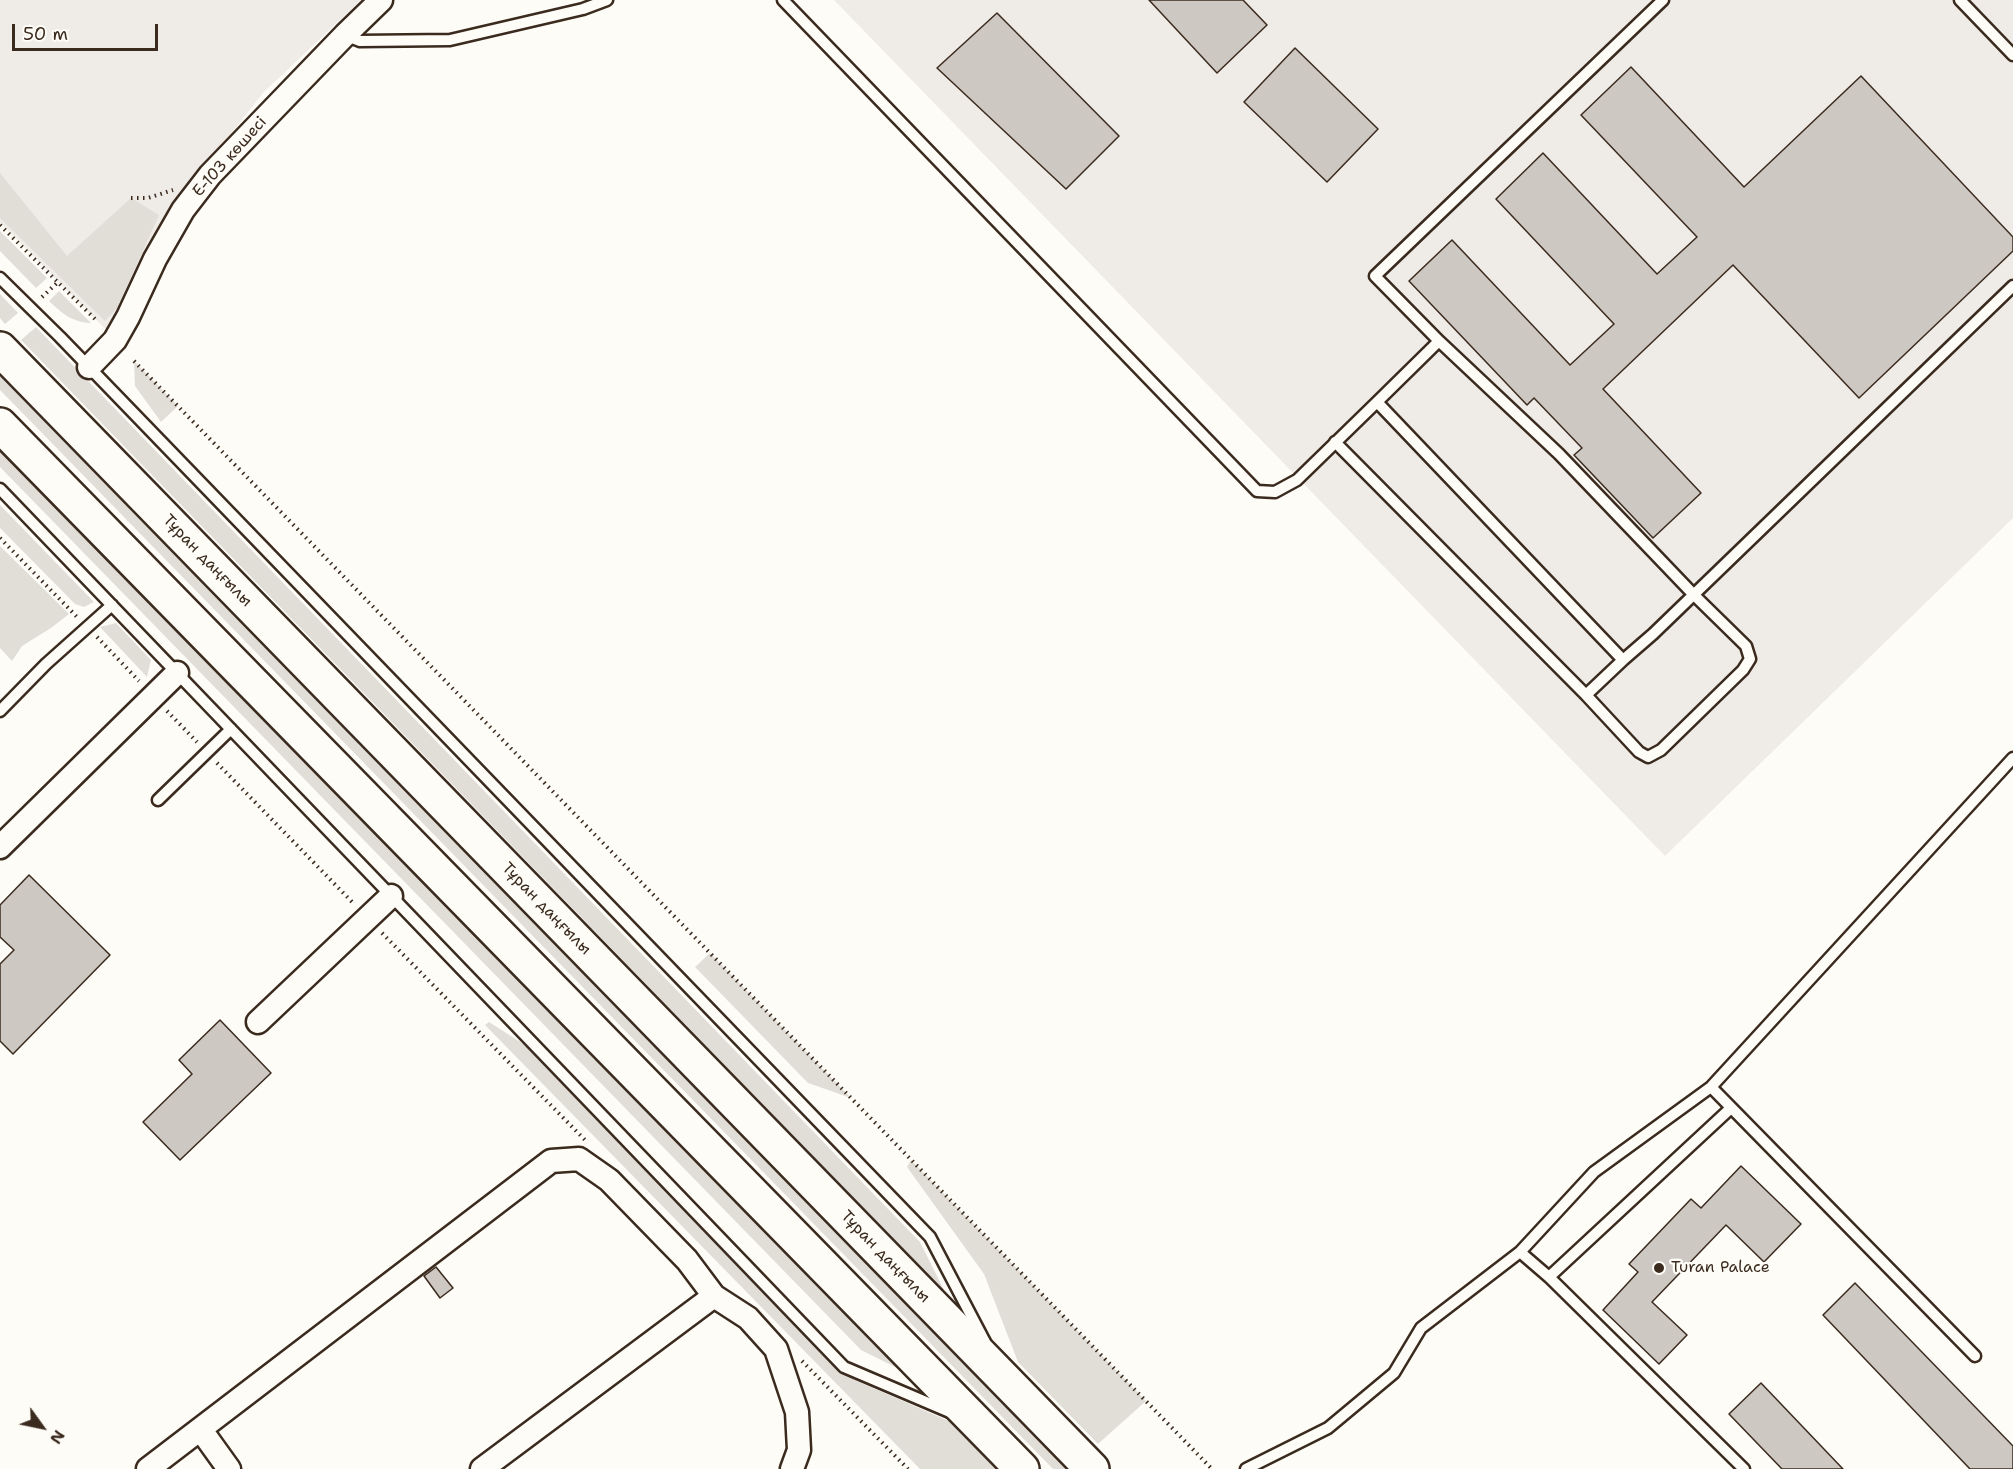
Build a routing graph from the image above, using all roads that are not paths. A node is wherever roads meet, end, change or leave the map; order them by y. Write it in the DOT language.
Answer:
graph roads {
  1 [pos="381,0"];
  2 [pos="607,0"];
  3 [pos="783,0"];
  4 [pos="1663,0"];
  5 [pos="1960,0"];
  6 [pos="345,35"];
  7 [pos="2013,55"];
  8 [pos="0,278"];
  9 [pos="2013,286"];
  10 [pos="1439,341"];
  11 [pos="0,349"];
  12 [pos="89,367"];
  13 [pos="1377,402"];
  14 [pos="0,425"];
  15 [pos="1335,442"];
  16 [pos="0,489"];
  17 [pos="1694,595"];
  18 [pos="112,606"];
  19 [pos="1623,660"];
  20 [pos="177,673"];
  21 [pos="1586,695"];
  22 [pos="0,711"];
  23 [pos="231,729"];
  24 [pos="2013,758"];
  25 [pos="158,800"];
  26 [pos="0,847"];
  27 [pos="391,896"];
  28 [pos="258,1022"];
  29 [pos="1711,1087"];
  30 [pos="1731,1108"];
  31 [pos="1520,1252"];
  32 [pos="1549,1277"];
  33 [pos="714,1296"];
  34 [pos="1975,1356"];
  35 [pos="1007,1382"];
  36 [pos="977,1423"];
  37 [pos="201,1430"];
  38 [pos="148,1469"];
  39 [pos="229,1469"];
  40 [pos="482,1469"];
  41 [pos="792,1469"];
  42 [pos="1022,1469"];
  43 [pos="1092,1469"];
  44 [pos="1246,1469"];
  45 [pos="1744,1469"];
  1 -- 6 [label="street, Е-103 көшесі"];
  2 -- 6 [label="lane"];
  3 -- 15 [label="lane"];
  4 -- 10 [label="lane"];
  5 -- 7 [label="lane"];
  6 -- 12 [label="street, Е-103 көшесі"];
  8 -- 12 [label="lane"];
  9 -- 17 [label="lane"];
  10 -- 13 [label="lane"];
  10 -- 17 [label="lane"];
  11 -- 35 [label="main road, Тұран даңғылы"];
  12 -- 35 [label="lane"];
  13 -- 15 [label="lane"];
  13 -- 19 [label="lane"];
  14 -- 36 [label="main road"];
  15 -- 21 [label="lane"];
  16 -- 18 [label="lane"];
  17 -- 19 [label="lane"];
  17 -- 21 [label="lane"];
  18 -- 20 [label="lane"];
  18 -- 22 [label="lane"];
  19 -- 21 [label="lane"];
  20 -- 23 [label="lane"];
  20 -- 26 [label="street"];
  23 -- 25 [label="lane"];
  23 -- 27 [label="lane"];
  24 -- 29 [label="lane"];
  27 -- 28 [label="street"];
  27 -- 36 [label="lane"];
  29 -- 30 [label="lane"];
  29 -- 31 [label="lane"];
  30 -- 32 [label="lane"];
  30 -- 34 [label="lane"];
  31 -- 32 [label="lane"];
  31 -- 44 [label="lane"];
  32 -- 45 [label="lane"];
  33 -- 37 [label="street"];
  33 -- 40 [label="street"];
  33 -- 41 [label="street"];
  35 -- 43 [label="main road, Тұран даңғылы"];
  36 -- 42 [label="main road"];
  37 -- 38 [label="street"];
  37 -- 39 [label="street"];
}
